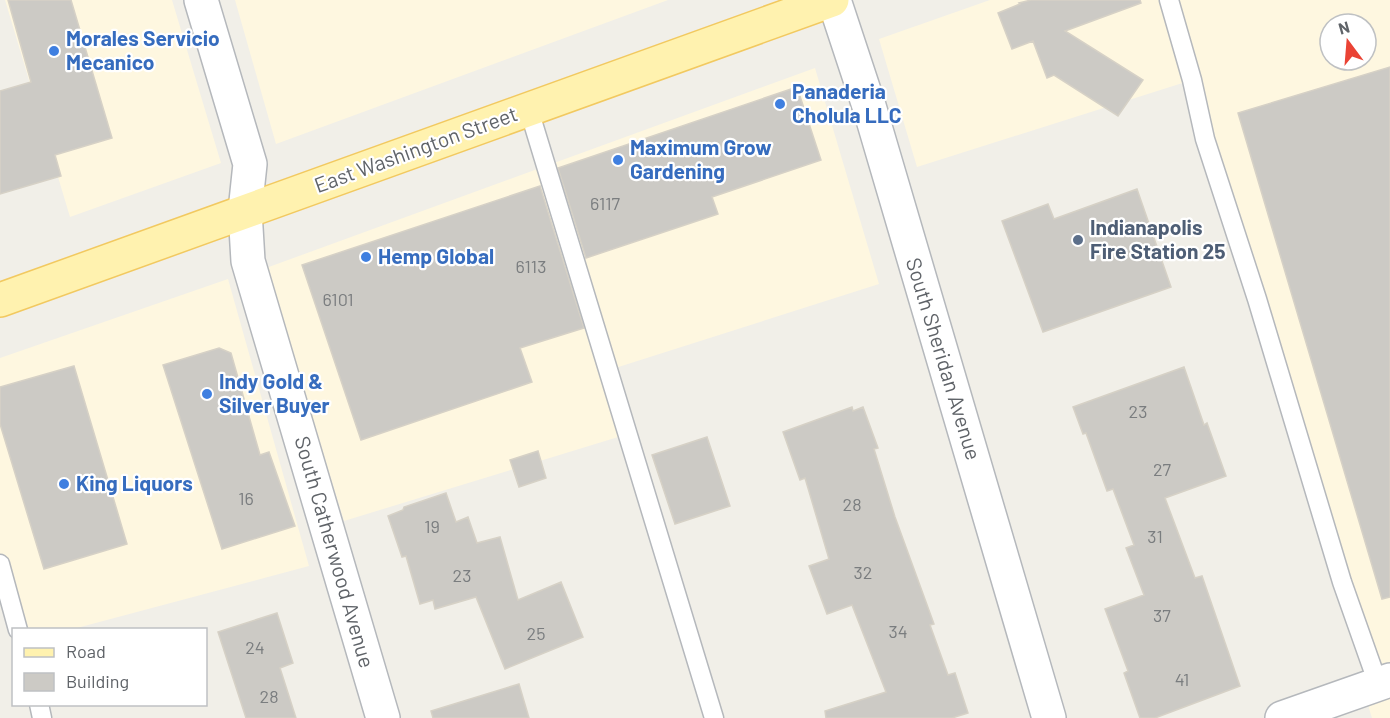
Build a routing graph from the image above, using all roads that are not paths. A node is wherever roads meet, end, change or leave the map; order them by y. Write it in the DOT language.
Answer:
graph roads {
  1 [pos="201,0"];
  2 [pos="833,0"];
  3 [pos="1169,0"];
  4 [pos="529,110"];
  5 [pos="245,211"];
  6 [pos="0,300"];
  7 [pos="0,564"];
  8 [pos="17,628"];
  9 [pos="1384,682"];
  10 [pos="383,718"];
  11 [pos="714,718"];
  12 [pos="1049,718"];
  13 [pos="1282,718"];
  1 -- 5 [label="street, South Catherwood Avenue"];
  2 -- 4 [label="main road, East Washington Street"];
  2 -- 12 [label="street, South Sheridan Avenue"];
  3 -- 9 [label="lane"];
  4 -- 5 [label="main road, East Washington Street"];
  4 -- 11 [label="lane"];
  5 -- 6 [label="main road, East Washington Street"];
  5 -- 10 [label="street, South Catherwood Avenue"];
  7 -- 8 [label="lane"];
  9 -- 13 [label="street"];
}
